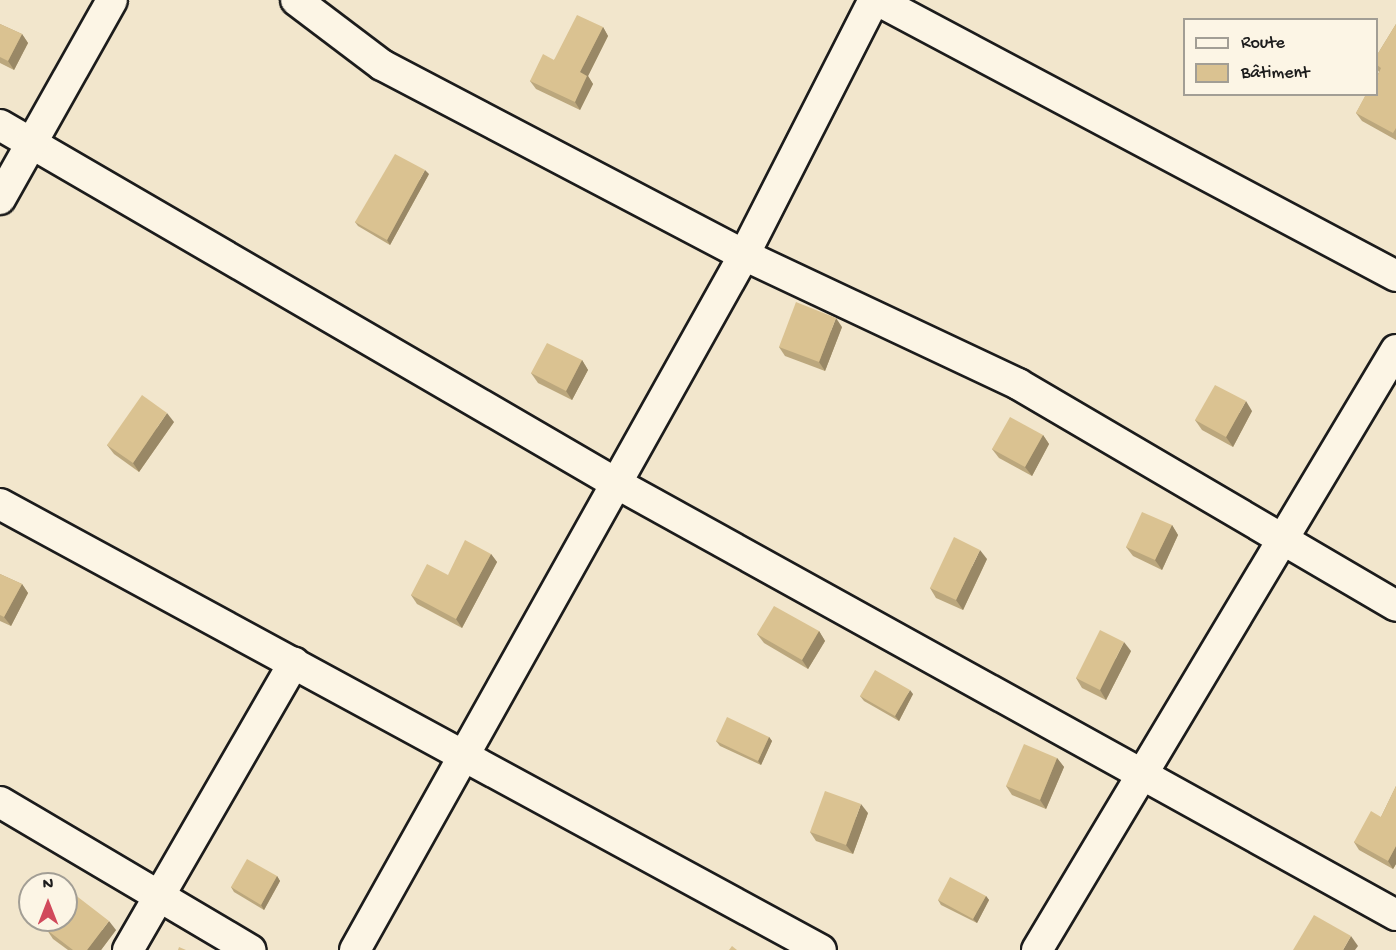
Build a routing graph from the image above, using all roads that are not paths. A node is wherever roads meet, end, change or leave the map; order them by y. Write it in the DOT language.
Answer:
graph roads {
  1 [pos="112,0"];
  2 [pos="296,0"];
  3 [pos="875,0"];
  4 [pos="0,125"];
  5 [pos="32,141"];
  6 [pos="0,199"];
  7 [pos="744,255"];
  8 [pos="1396,276"];
  9 [pos="1396,350"];
  10 [pos="614,482"];
  11 [pos="0,504"];
  12 [pos="1282,541"];
  13 [pos="1396,606"];
  14 [pos="294,663"];
  15 [pos="463,755"];
  16 [pos="1142,776"];
  17 [pos="0,802"];
  18 [pos="158,897"];
  19 [pos="1396,915"];
  20 [pos="128,950"];
  21 [pos="250,950"];
  22 [pos="355,950"];
  23 [pos="821,950"];
  24 [pos="1037,950"];
  1 -- 5 [label="street"];
  2 -- 7 [label="street"];
  3 -- 7 [label="street"];
  3 -- 8 [label="street"];
  4 -- 5 [label="street"];
  5 -- 6 [label="street"];
  5 -- 10 [label="street"];
  7 -- 10 [label="street"];
  7 -- 12 [label="street"];
  9 -- 12 [label="street"];
  10 -- 15 [label="street"];
  10 -- 16 [label="street"];
  11 -- 14 [label="street"];
  12 -- 13 [label="street"];
  12 -- 16 [label="street"];
  14 -- 15 [label="street"];
  14 -- 18 [label="street"];
  15 -- 22 [label="street"];
  15 -- 23 [label="street"];
  16 -- 19 [label="street"];
  16 -- 24 [label="street"];
  17 -- 18 [label="street"];
  18 -- 20 [label="street"];
  18 -- 21 [label="street"];
}
